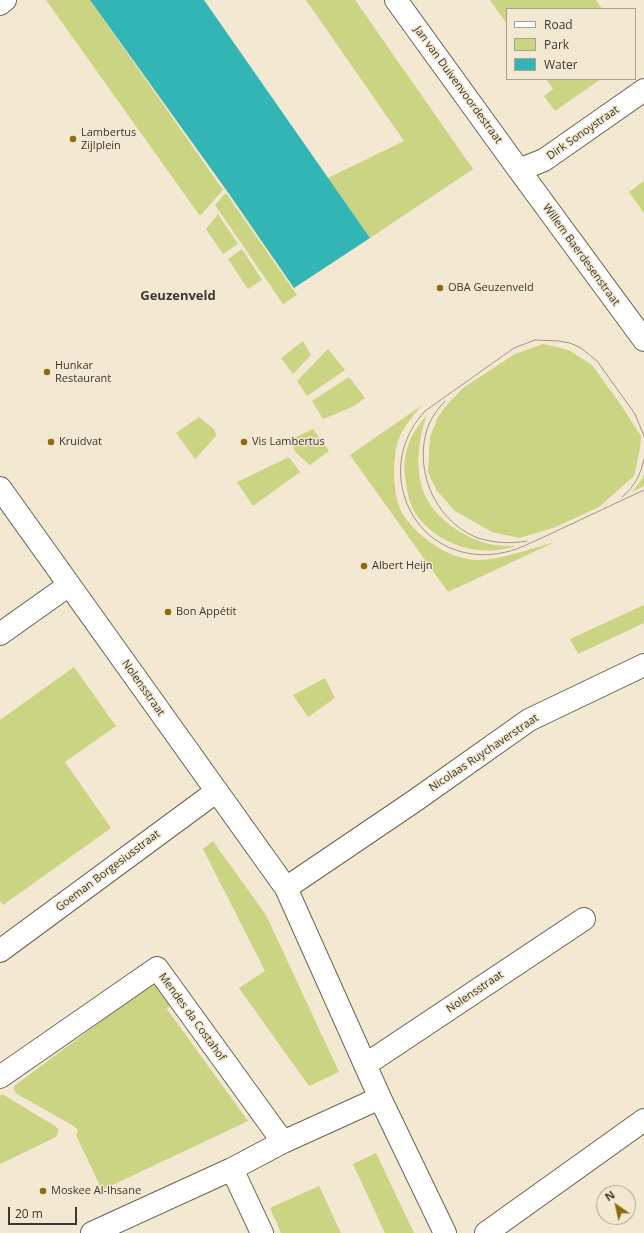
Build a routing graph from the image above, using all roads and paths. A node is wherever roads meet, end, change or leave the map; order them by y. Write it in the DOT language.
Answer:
graph roads {
  1 [pos="5,0"];
  2 [pos="396,0"];
  3 [pos="0,4"];
  4 [pos="644,90"];
  5 [pos="519,170"];
  6 [pos="644,340"];
  7 [pos="0,488"];
  8 [pos="69,585"];
  9 [pos="0,634"];
  10 [pos="644,665"];
  11 [pos="217,791"];
  12 [pos="286,888"];
  13 [pos="584,919"];
  14 [pos="0,951"];
  15 [pos="365,1065"];
  16 [pos="0,1077"];
  17 [pos="380,1098"];
  18 [pos="644,1120"];
  19 [pos="283,1142"];
  20 [pos="232,1169"];
  21 [pos="126,1226"];
  22 [pos="92,1233"];
  23 [pos="262,1233"];
  24 [pos="445,1233"];
  25 [pos="486,1233"];
  1 -- 3 [label="street"];
  2 -- 5 [label="street, Jan van Duivenvoordestraat"];
  4 -- 5 [label="street, Dirk Sonoystraat"];
  5 -- 6 [label="street, Willem Baerdesenstraat"];
  7 -- 8 [label="street, Nolensstraat"];
  8 -- 9 [label="street"];
  8 -- 11 [label="street, Nolensstraat"];
  10 -- 12 [label="street, Nicolaas Ruychaverstraat"];
  11 -- 12 [label="street, Nolensstraat"];
  11 -- 14 [label="street, Goeman Borgesiusstraat"];
  12 -- 15 [label="street, Nolensstraat"];
  13 -- 15 [label="street, Nolensstraat"];
  15 -- 17 [label="street, Nolensstraat"];
  16 -- 19 [label="street, Mendes da Costahof"];
  17 -- 19 [label="street"];
  17 -- 24 [label="street, Nolensstraat"];
  18 -- 25 [label="street"];
  19 -- 20 [label="street"];
  20 -- 21 [label="street"];
  20 -- 23 [label="street"];
  21 -- 22 [label="street"];
}
